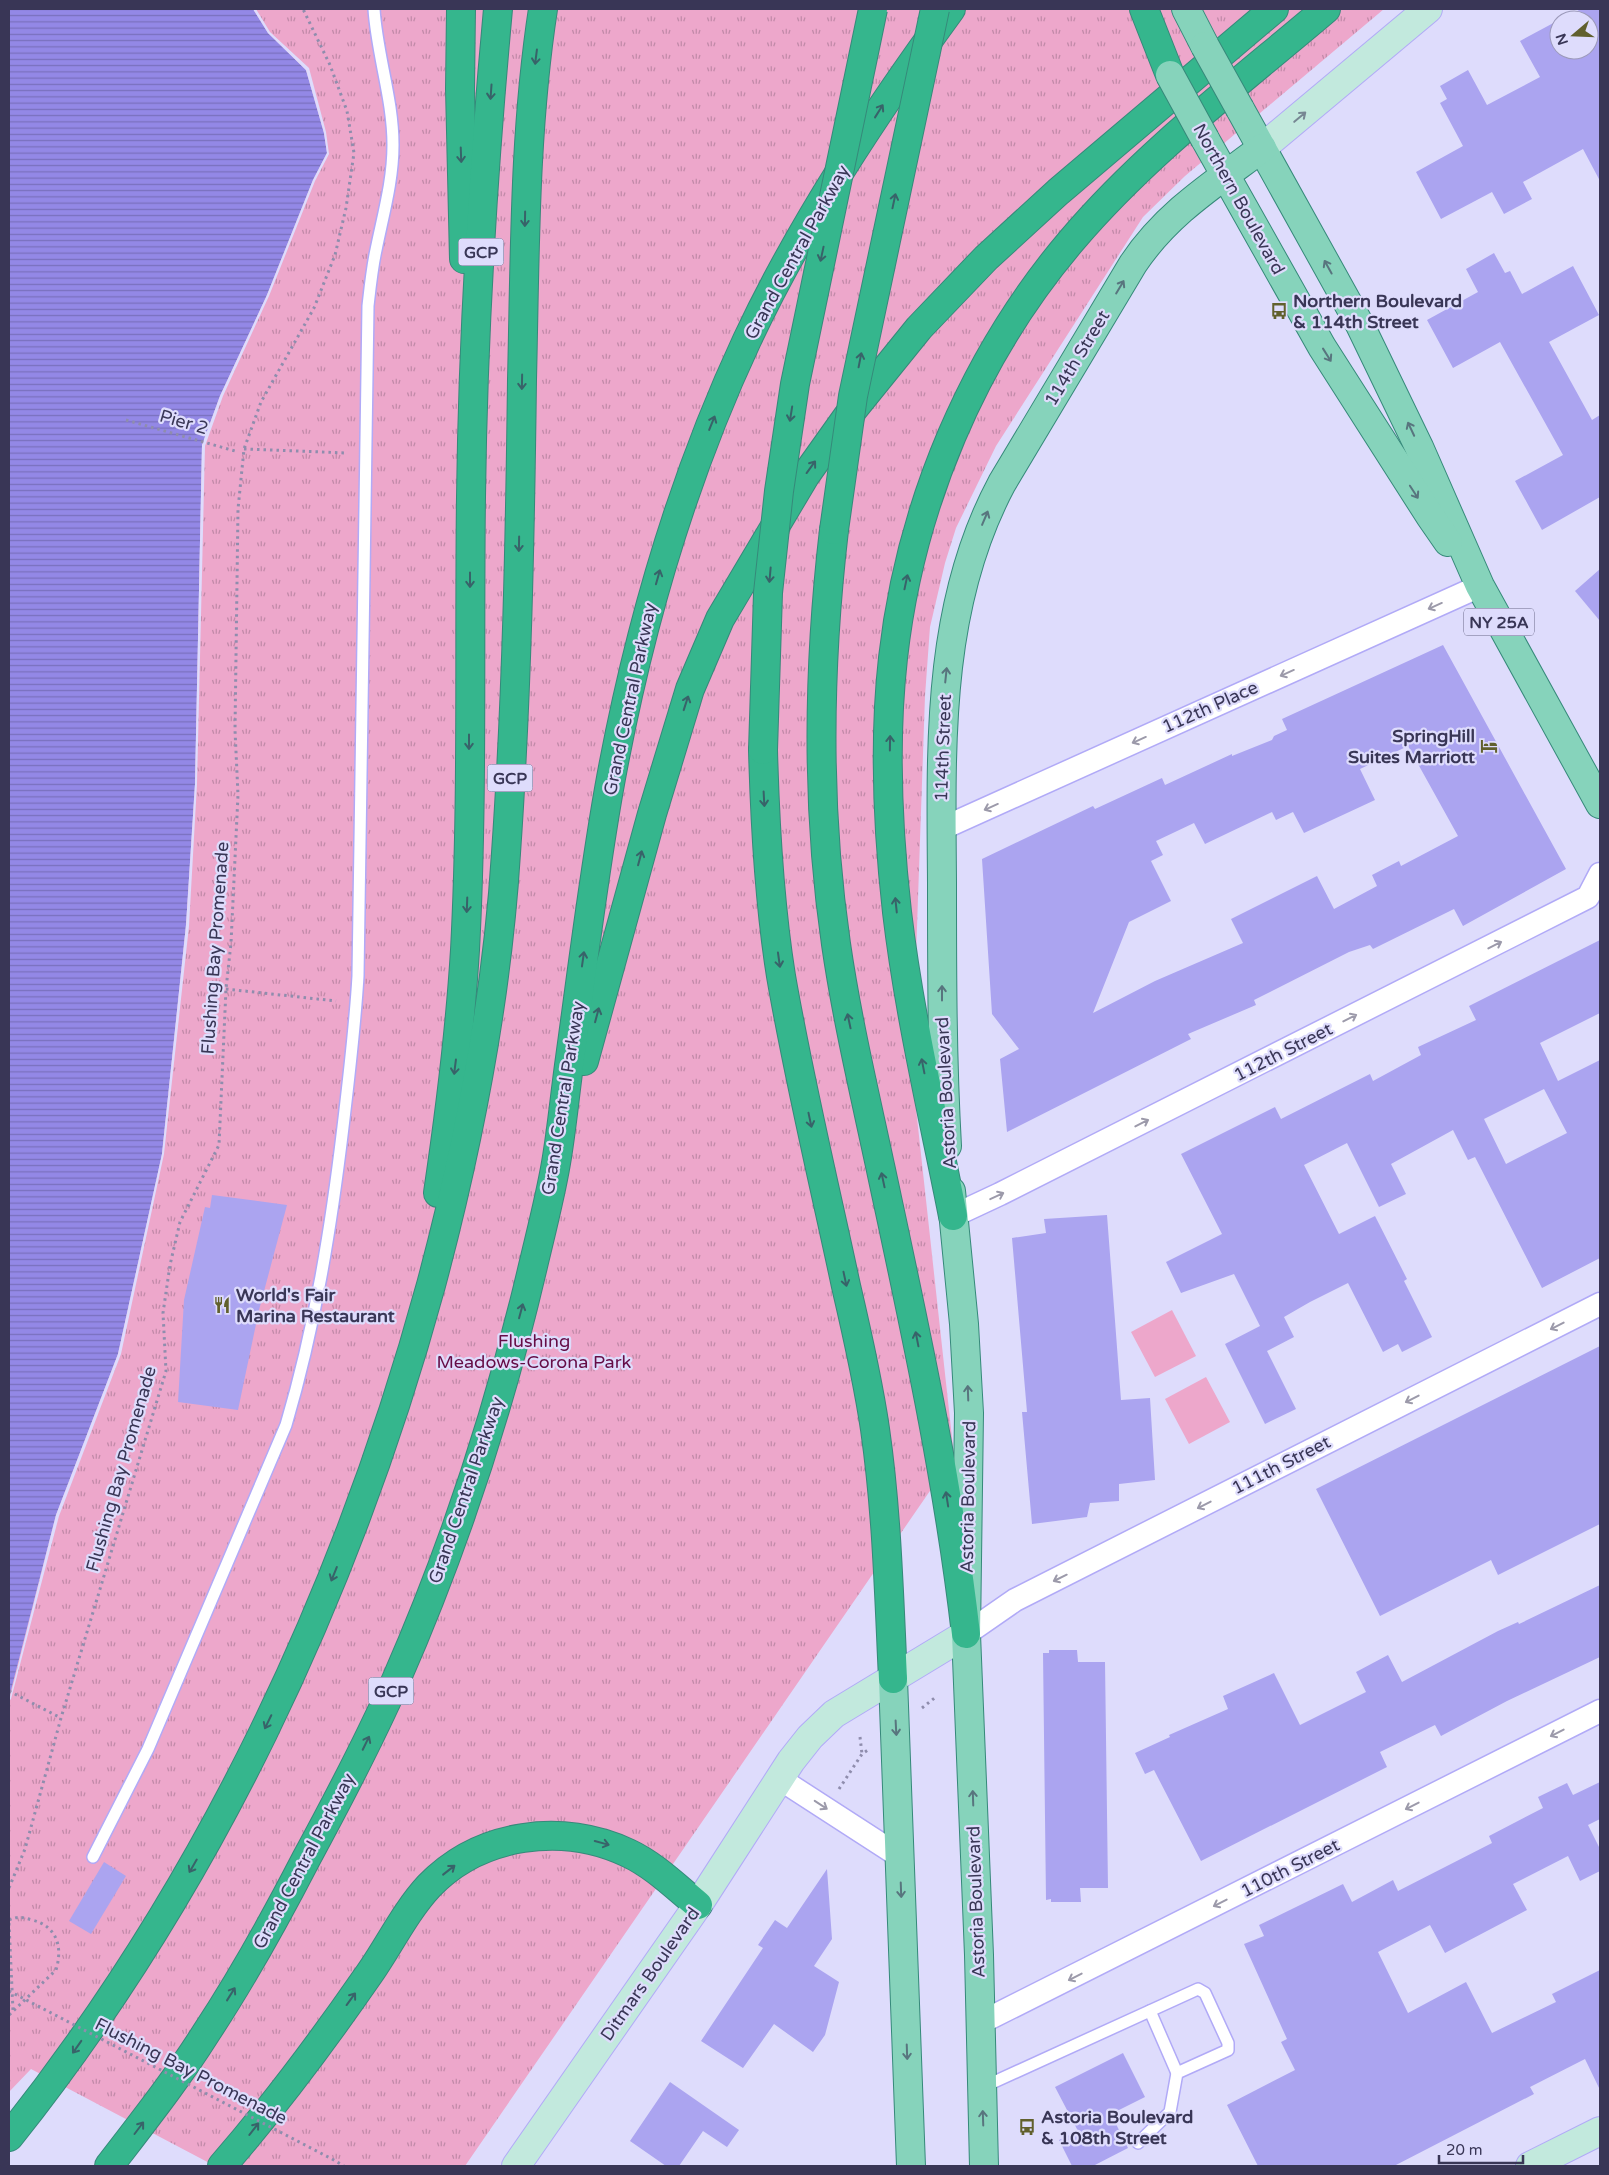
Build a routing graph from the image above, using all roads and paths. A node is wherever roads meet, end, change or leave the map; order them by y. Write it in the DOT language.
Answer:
graph roads {
  1 [pos="303,9"];
  2 [pos="374,9"];
  3 [pos="461,9"];
  4 [pos="498,9"];
  5 [pos="543,9"];
  6 [pos="872,9"];
  7 [pos="886,9"];
  8 [pos="935,9"];
  9 [pos="951,9"];
  10 [pos="1135,9"];
  11 [pos="1144,9"];
  12 [pos="1186,9"];
  13 [pos="1274,9"];
  14 [pos="1326,9"];
  15 [pos="1428,9"];
  16 [pos="1170,75"];
  17 [pos="1262,148"];
  18 [pos="1225,175"];
  19 [pos="836,189"];
  20 [pos="126,420"];
  21 [pos="244,449"];
  22 [pos="234,451"];
  23 [pos="367,454"];
  24 [pos="471,496"];
  25 [pos="1480,586"];
  26 [pos="1600,804"];
  27 [pos="941,829"];
  28 [pos="1600,874"];
  29 [pos="226,989"];
  30 [pos="357,1003"];
  31 [pos="556,1164"];
  32 [pos="953,1216"];
  33 [pos="1600,1304"];
  34 [pos="352,1528"];
  35 [pos="966,1634"];
  36 [pos="893,1679"];
  37 [pos="10,1691"];
  38 [pos="938,1696"];
  39 [pos="1600,1711"];
  40 [pos="916,1713"];
  41 [pos="61,1718"];
  42 [pos="860,1737"];
  43 [pos="875,1746"];
  44 [pos="862,1754"];
  45 [pos="780,1779"];
  46 [pos="838,1790"];
  47 [pos="93,1856"];
  48 [pos="899,1856"];
  49 [pos="9,1888"];
  50 [pos="698,1905"];
  51 [pos="9,1922"];
  52 [pos="9,1991"];
  53 [pos="13,2011"];
  54 [pos="1150,2011"];
  55 [pos="9,2015"];
  56 [pos="980,2023"];
  57 [pos="1178,2073"];
  58 [pos="982,2088"];
  59 [pos="1600,2131"];
  60 [pos="9,2137"];
  61 [pos="1138,2143"];
  62 [pos="109,2166"];
  63 [pos="222,2166"];
  64 [pos="344,2166"];
  65 [pos="516,2166"];
  66 [pos="911,2166"];
  67 [pos="984,2166"];
  68 [pos="1530,2166"];
  1 -- 21 [label="path, Flushing Bay Promenade"];
  2 -- 23 [label="lane"];
  3 -- 24 [label="highway, one-way"];
  4 -- 24 [label="highway, GCP, one-way"];
  5 -- 34 [label="highway, GCP, one-way"];
  6 -- 19 [label="highway, bridge"];
  7 -- 19 [label="highway, bridge"];
  35 -- 8 [label="highway, one-way, bridge"];
  31 -- 9 [label="highway, Grand Central Parkway / GCP, one-way"];
  10 -- 16 [label="main road, Northern Boulevard"];
  11 -- 16 [label="highway"];
  12 -- 17 [label="main road, Northern Boulevard, bridge"];
  31 -- 13 [label="highway, one-way"];
  32 -- 14 [label="highway, one-way"];
  17 -- 15 [label="street, 114th Street, one-way"];
  16 -- 18 [label="main road, Northern Boulevard, bridge"];
  17 -- 18 [label="main road, 114th Street"];
  25 -- 17 [label="main road, Northern Boulevard, one-way"];
  18 -- 25 [label="main road, Northern Boulevard, one-way"];
  27 -- 18 [label="main road, 114th Street, one-way"];
  19 -- 36 [label="highway, one-way, bridge"];
  20 -- 22 [label="path, Pier 2"];
  21 -- 23 [label="path"];
  21 -- 29 [label="path, Flushing Bay Promenade"];
  23 -- 30 [label="lane"];
  24 -- 34 [label="highway, GCP, one-way"];
  25 -- 26 [label="main road, Northern Boulevard / NY 25A"];
  25 -- 27 [label="street, 112th Place, one-way"];
  32 -- 27 [label="main road, Astoria Boulevard, one-way"];
  32 -- 28 [label="street, 112th Street, one-way"];
  29 -- 30 [label="path"];
  29 -- 41 [label="path, Flushing Bay Promenade"];
  30 -- 47 [label="lane"];
  62 -- 31 [label="highway, Grand Central Parkway / GCP, one-way"];
  35 -- 32 [label="main road, Astoria Boulevard, one-way"];
  33 -- 35 [label="street, 111th Street, one-way"];
  34 -- 60 [label="highway, GCP, one-way"];
  35 -- 36 [label="street, Ditmars Boulevard"];
  56 -- 35 [label="main road, Astoria Boulevard, one-way"];
  36 -- 45 [label="street, Ditmars Boulevard"];
  36 -- 48 [label="main road, one-way"];
  37 -- 41 [label="path"];
  38 -- 40 [label="path"];
  39 -- 56 [label="street, 110th Street, one-way"];
  41 -- 49 [label="path, Flushing Bay Promenade"];
  42 -- 44 [label="path"];
  43 -- 44 [label="path"];
  44 -- 46 [label="path"];
  45 -- 48 [label="street, one-way"];
  45 -- 50 [label="street, Ditmars Boulevard"];
  48 -- 66 [label="main road, one-way"];
  63 -- 50 [label="highway, one-way"];
  50 -- 65 [label="street, Ditmars Boulevard"];
  51 -- 53 [label="path"];
  51 -- 53 [label="path"];
  52 -- 64 [label="path, Flushing Bay Promenade, bridge"];
  53 -- 55 [label="path"];
  54 -- 57 [label="lane"];
  54 -- 57 [label="lane"];
  54 -- 58 [label="lane"];
  56 -- 58 [label="main road, Astoria Boulevard"];
  57 -- 61 [label="lane"];
  67 -- 58 [label="main road, Astoria Boulevard, one-way"];
  59 -- 68 [label="street"];
}
